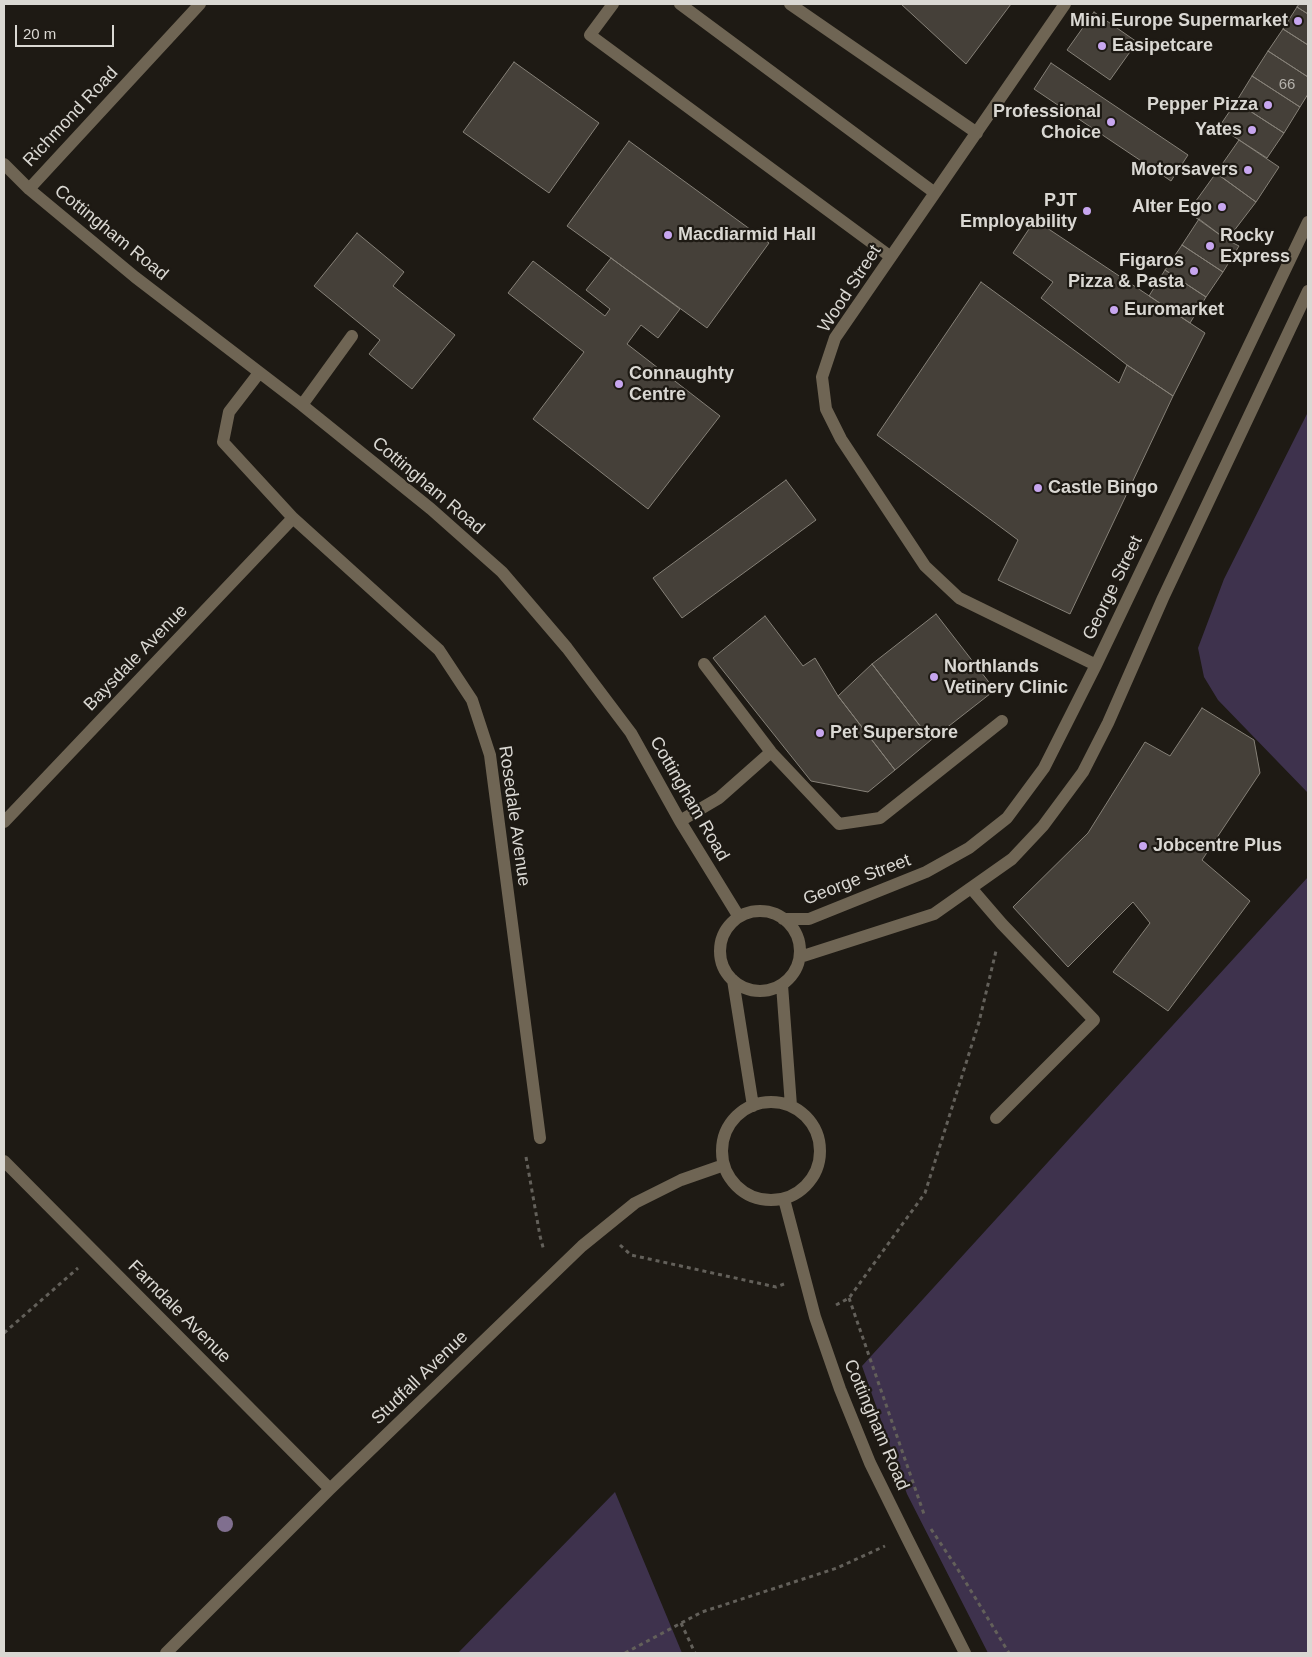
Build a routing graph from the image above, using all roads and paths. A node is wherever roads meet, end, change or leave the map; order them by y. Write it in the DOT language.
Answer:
graph roads {
  1 [pos="200,4"];
  2 [pos="613,4"];
  3 [pos="680,4"];
  4 [pos="790,4"];
  5 [pos="1065,4"];
  6 [pos="977,133"];
  7 [pos="4,164"];
  8 [pos="29,189"];
  9 [pos="935,193"];
  10 [pos="1308,222"];
  11 [pos="891,257"];
  12 [pos="1308,291"];
  13 [pos="352,336"];
  14 [pos="259,374"];
  15 [pos="302,405"];
  16 [pos="293,518"];
  17 [pos="704,664"];
  18 [pos="1096,665"];
  19 [pos="1002,721"];
  20 [pos="771,752"];
  21 [pos="680,821"];
  22 [pos="4,822"];
  23 [pos="971,888"];
  24 [pos="739,918"];
  25 [pos="783,919"];
  26 [pos="1002,924"];
  27 [pos="800,957"];
  28 [pos="733,980"];
  29 [pos="782,985"];
  30 [pos="753,1106"];
  31 [pos="791,1106"];
  32 [pos="996,1118"];
  33 [pos="540,1138"];
  34 [pos="4,1160"];
  35 [pos="724,1165"];
  36 [pos="784,1199"];
  37 [pos="604,1229"];
  38 [pos="96,1253"];
  39 [pos="552,1276"];
  40 [pos="805,1278"];
  41 [pos="849,1298"];
  42 [pos="815,1317"];
  43 [pos="4,1333"];
  44 [pos="330,1489"];
  45 [pos="906,1536"];
  46 [pos="682,1623"];
  47 [pos="166,1653"];
  48 [pos="625,1653"];
  49 [pos="695,1653"];
  50 [pos="965,1653"];
  51 [pos="1010,1653"];
  1 -- 8 [label="street, Richmond Road"];
  2 -- 11 [label="street"];
  3 -- 9 [label="street"];
  4 -- 6 [label="street"];
  5 -- 6 [label="street, Wood Street"];
  6 -- 9 [label="street, Wood Street"];
  7 -- 8 [label="street, Cottingham Road"];
  8 -- 14 [label="street, Cottingham Road"];
  9 -- 11 [label="street, Wood Street"];
  10 -- 18 [label="street, George Street"];
  11 -- 18 [label="street, Wood Street"];
  12 -- 23 [label="street"];
  13 -- 15 [label="street"];
  14 -- 15 [label="street, Cottingham Road"];
  14 -- 16 [label="street, Rosedale Avenue"];
  15 -- 21 [label="street, Cottingham Road"];
  16 -- 22 [label="street, Baysdale Avenue"];
  16 -- 33 [label="street, Rosedale Avenue"];
  17 -- 20 [label="street"];
  18 -- 25 [label="street, George Street"];
  19 -- 20 [label="street"];
  20 -- 21 [label="street"];
  21 -- 24 [label="street, Cottingham Road"];
  23 -- 26 [label="street"];
  23 -- 27 [label="street"];
  24 -- 25 [label="street"];
  24 -- 28 [label="street"];
  25 -- 27 [label="street"];
  26 -- 32 [label="street"];
  26 -- 41 [label="path"];
  27 -- 29 [label="street"];
  28 -- 29 [label="street"];
  28 -- 30 [label="street"];
  29 -- 31 [label="street"];
  30 -- 31 [label="street"];
  30 -- 35 [label="street"];
  31 -- 36 [label="street"];
  33 -- 39 [label="path"];
  34 -- 38 [label="street, Farndale Avenue"];
  35 -- 36 [label="street"];
  35 -- 37 [label="street, Studfall Avenue"];
  36 -- 40 [label="street, Cottingham Road"];
  37 -- 39 [label="street, Studfall Avenue"];
  37 -- 40 [label="path"];
  38 -- 43 [label="path"];
  38 -- 44 [label="street, Farndale Avenue"];
  39 -- 44 [label="street, Studfall Avenue"];
  40 -- 42 [label="street, Cottingham Road"];
  41 -- 42 [label="path"];
  41 -- 51 [label="path"];
  42 -- 45 [label="street, Cottingham Road"];
  44 -- 47 [label="street, Studfall Avenue"];
  45 -- 46 [label="path"];
  45 -- 50 [label="street, Cottingham Road"];
  46 -- 48 [label="path"];
  46 -- 49 [label="path"];
}
